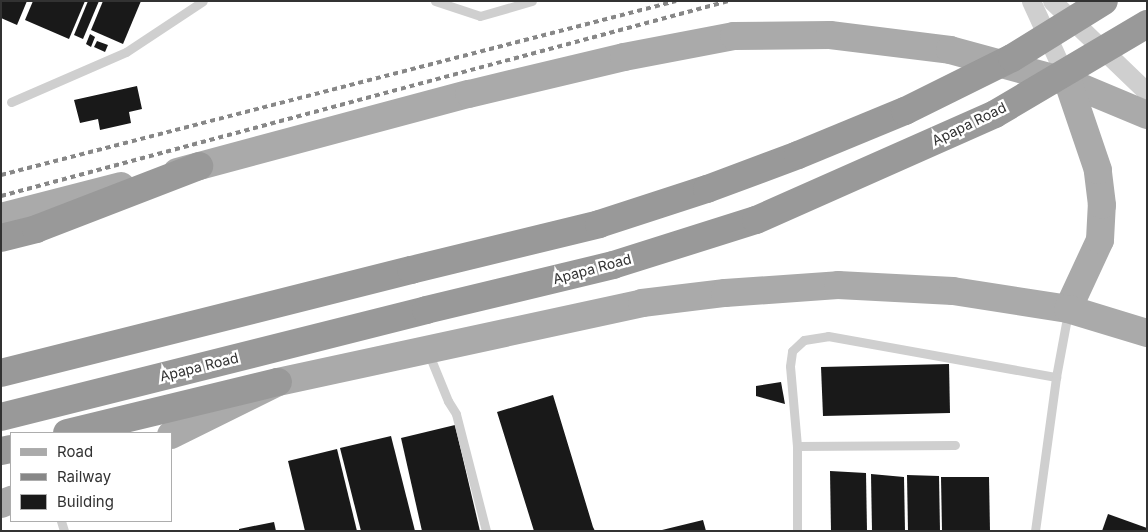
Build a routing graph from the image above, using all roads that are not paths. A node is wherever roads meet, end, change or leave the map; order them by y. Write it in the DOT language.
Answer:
graph roads {
  1 [pos="203,1"];
  2 [pos="435,1"];
  3 [pos="532,1"];
  4 [pos="1031,1"];
  5 [pos="1052,1"];
  6 [pos="1104,1"];
  7 [pos="1147,24"];
  8 [pos="1068,82"];
  9 [pos="1147,92"];
  10 [pos="11,102"];
  11 [pos="1147,115"];
  12 [pos="199,166"];
  13 [pos="1,217"];
  14 [pos="1,238"];
  15 [pos="1068,309"];
  16 [pos="1147,333"];
  17 [pos="426,348"];
  18 [pos="1,373"];
  19 [pos="1056,377"];
  20 [pos="278,382"];
  21 [pos="1,417"];
  22 [pos="74,431"];
  23 [pos="172,435"];
  24 [pos="955,445"];
  25 [pos="797,446"];
  26 [pos="486,531"];
  27 [pos="797,531"];
  28 [pos="1035,531"];
  1 -- 10 [label="lane"];
  2 -- 3 [label="lane"];
  4 -- 8 [label="street"];
  5 -- 9 [label="street"];
  6 -- 18 [label="highway, bridge"];
  7 -- 21 [label="highway, Apapa Road, bridge"];
  8 -- 11 [label="main road"];
  8 -- 12 [label="main road"];
  8 -- 15 [label="main road"];
  12 -- 13 [label="main road"];
  12 -- 14 [label="highway"];
  15 -- 16 [label="main road"];
  15 -- 17 [label="main road"];
  15 -- 19 [label="lane"];
  17 -- 20 [label="main road"];
  17 -- 26 [label="lane"];
  19 -- 25 [label="lane"];
  19 -- 28 [label="lane"];
  20 -- 22 [label="highway"];
  20 -- 23 [label="main road"];
  24 -- 25 [label="lane"];
  25 -- 27 [label="lane"];
}
